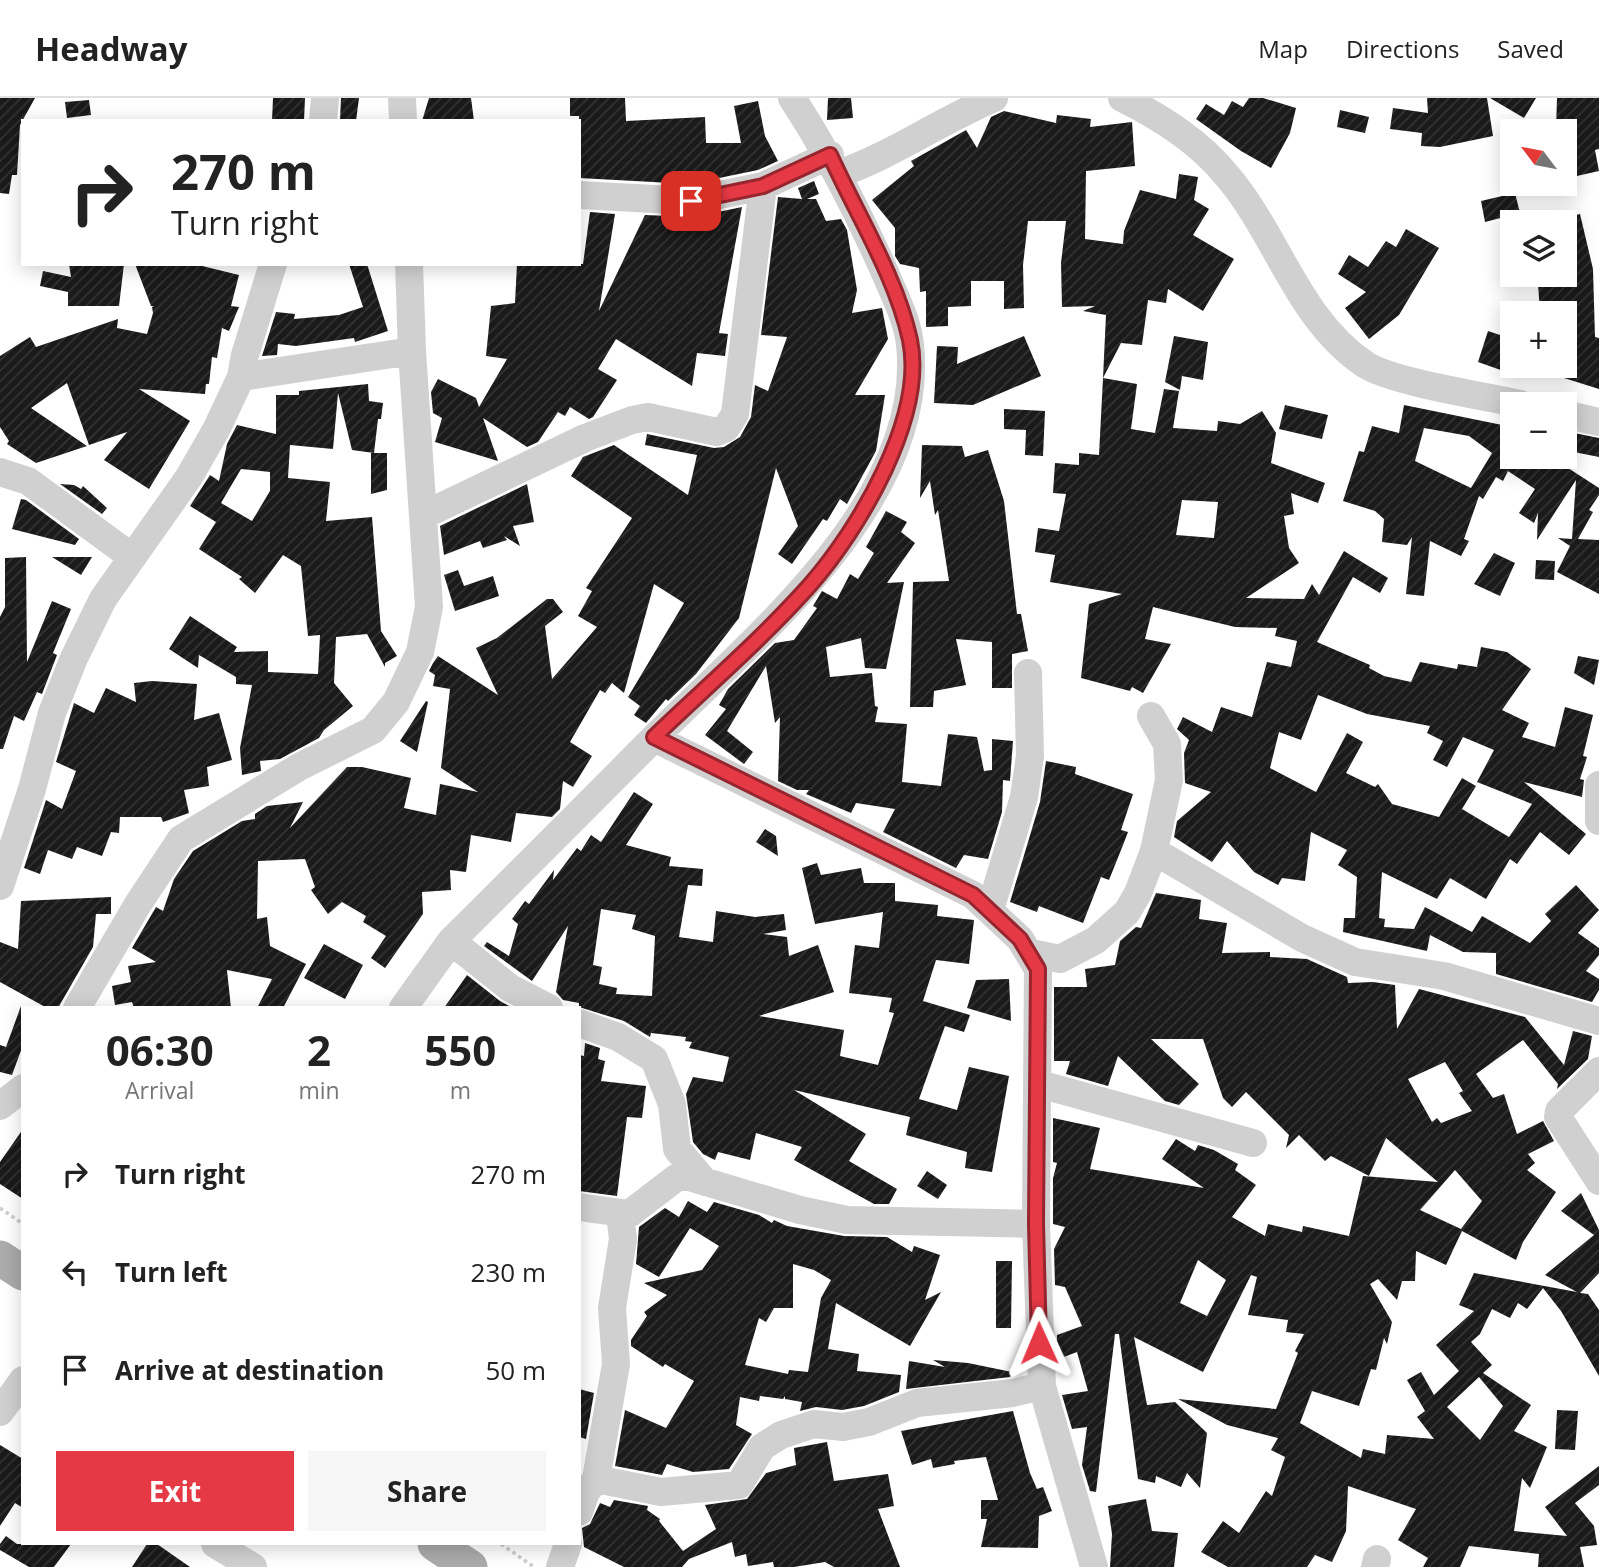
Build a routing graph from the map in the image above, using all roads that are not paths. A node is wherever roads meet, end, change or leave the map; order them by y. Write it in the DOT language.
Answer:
graph roads {
  1 [pos="325,98"];
  2 [pos="402,98"];
  3 [pos="792,98"];
  4 [pos="994,98"];
  5 [pos="1128,100"];
  6 [pos="323,119"];
  7 [pos="403,119"];
  8 [pos="834,164"];
  9 [pos="763,186"];
  10 [pos="581,195"];
  11 [pos="272,266"];
  12 [pos="409,266"];
  13 [pos="412,351"];
  14 [pos="241,377"];
  15 [pos="1500,400"];
  16 [pos="1577,417"];
  17 [pos="1599,422"];
  18 [pos="0,472"];
  19 [pos="424,515"];
  20 [pos="132,558"];
  21 [pos="1028,673"];
  22 [pos="1150,716"];
  23 [pos="654,737"];
  24 [pos="1599,785"];
  25 [pos="1599,821"];
  26 [pos="1154,851"];
  27 [pos="0,886"];
  28 [pos="990,910"];
  29 [pos="451,942"];
  30 [pos="1031,953"];
  31 [pos="78,1006"];
  32 [pos="404,1006"];
  33 [pos="545,1006"];
  34 [pos="1599,1021"];
  35 [pos="581,1024"];
  36 [pos="1599,1071"];
  37 [pos="1039,1084"];
  38 [pos="21,1090"];
  39 [pos="0,1106"];
  40 [pos="1253,1143"];
  41 [pos="704,1181"];
  42 [pos="1599,1181"];
  43 [pos="581,1207"];
  44 [pos="620,1214"];
  45 [pos="1036,1224"];
  46 [pos="0,1258"];
  47 [pos="21,1272"];
  48 [pos="21,1385"];
  49 [pos="1042,1386"];
  50 [pos="8,1415"];
  51 [pos="596,1479"];
  52 [pos="581,1506"];
  53 [pos="217,1545"];
  54 [pos="437,1545"];
  55 [pos="568,1545"];
  56 [pos="253,1567"];
  57 [pos="470,1567"];
  58 [pos="560,1567"];
  59 [pos="1094,1567"];
  1 -- 6 [label="street"];
  2 -- 7 [label="street"];
  3 -- 8 [label="street"];
  4 -- 8 [label="street"];
  5 -- 15 [label="street"];
  8 -- 9 [label="street"];
  8 -- 23 [label="street"];
  9 -- 10 [label="street"];
  9 -- 19 [label="street"];
  11 -- 14 [label="street"];
  12 -- 13 [label="street"];
  13 -- 14 [label="street"];
  13 -- 19 [label="street"];
  14 -- 20 [label="street"];
  16 -- 17 [label="street"];
  18 -- 20 [label="street"];
  19 -- 31 [label="street"];
  20 -- 27 [label="street"];
  21 -- 28 [label="street"];
  22 -- 26 [label="street"];
  23 -- 28 [label="street"];
  23 -- 29 [label="street"];
  24 -- 25 [label="street"];
  26 -- 30 [label="street"];
  26 -- 34 [label="street"];
  28 -- 30 [label="street"];
  29 -- 32 [label="street"];
  29 -- 33 [label="street"];
  30 -- 37 [label="street"];
  35 -- 41 [label="street"];
  36 -- 42 [label="street"];
  37 -- 40 [label="street"];
  37 -- 45 [label="street"];
  38 -- 39 [label="street"];
  41 -- 44 [label="street"];
  41 -- 45 [label="street"];
  43 -- 44 [label="street"];
  44 -- 51 [label="street"];
  45 -- 49 [label="street"];
  46 -- 47 [label="main road"];
  48 -- 50 [label="street"];
  49 -- 51 [label="street"];
  49 -- 59 [label="street"];
  51 -- 52 [label="street"];
  53 -- 56 [label="street"];
  54 -- 57 [label="main road"];
  55 -- 58 [label="street"];
}
